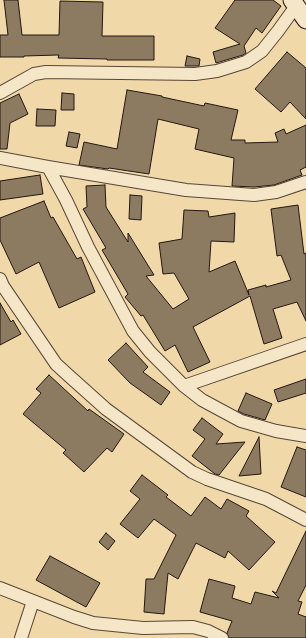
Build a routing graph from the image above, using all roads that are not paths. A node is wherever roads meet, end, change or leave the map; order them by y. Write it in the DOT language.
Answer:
graph roads {
  1 [pos="298,9"];
  2 [pos="0,93"];
  3 [pos="0,158"];
  4 [pos="48,167"];
  5 [pos="306,182"];
  6 [pos="0,279"];
  7 [pos="306,344"];
  8 [pos="184,386"];
  9 [pos="306,436"];
  10 [pos="306,520"];
  11 [pos="0,588"];
  12 [pos="33,601"];
  13 [pos="21,638"];
  14 [pos="222,638"];
  1 -- 2 [label="street"];
  3 -- 4 [label="street"];
  4 -- 5 [label="street"];
  4 -- 8 [label="street"];
  6 -- 10 [label="street"];
  7 -- 8 [label="street"];
  8 -- 9 [label="street"];
  11 -- 12 [label="street"];
  12 -- 13 [label="street"];
  12 -- 14 [label="street"];
}
